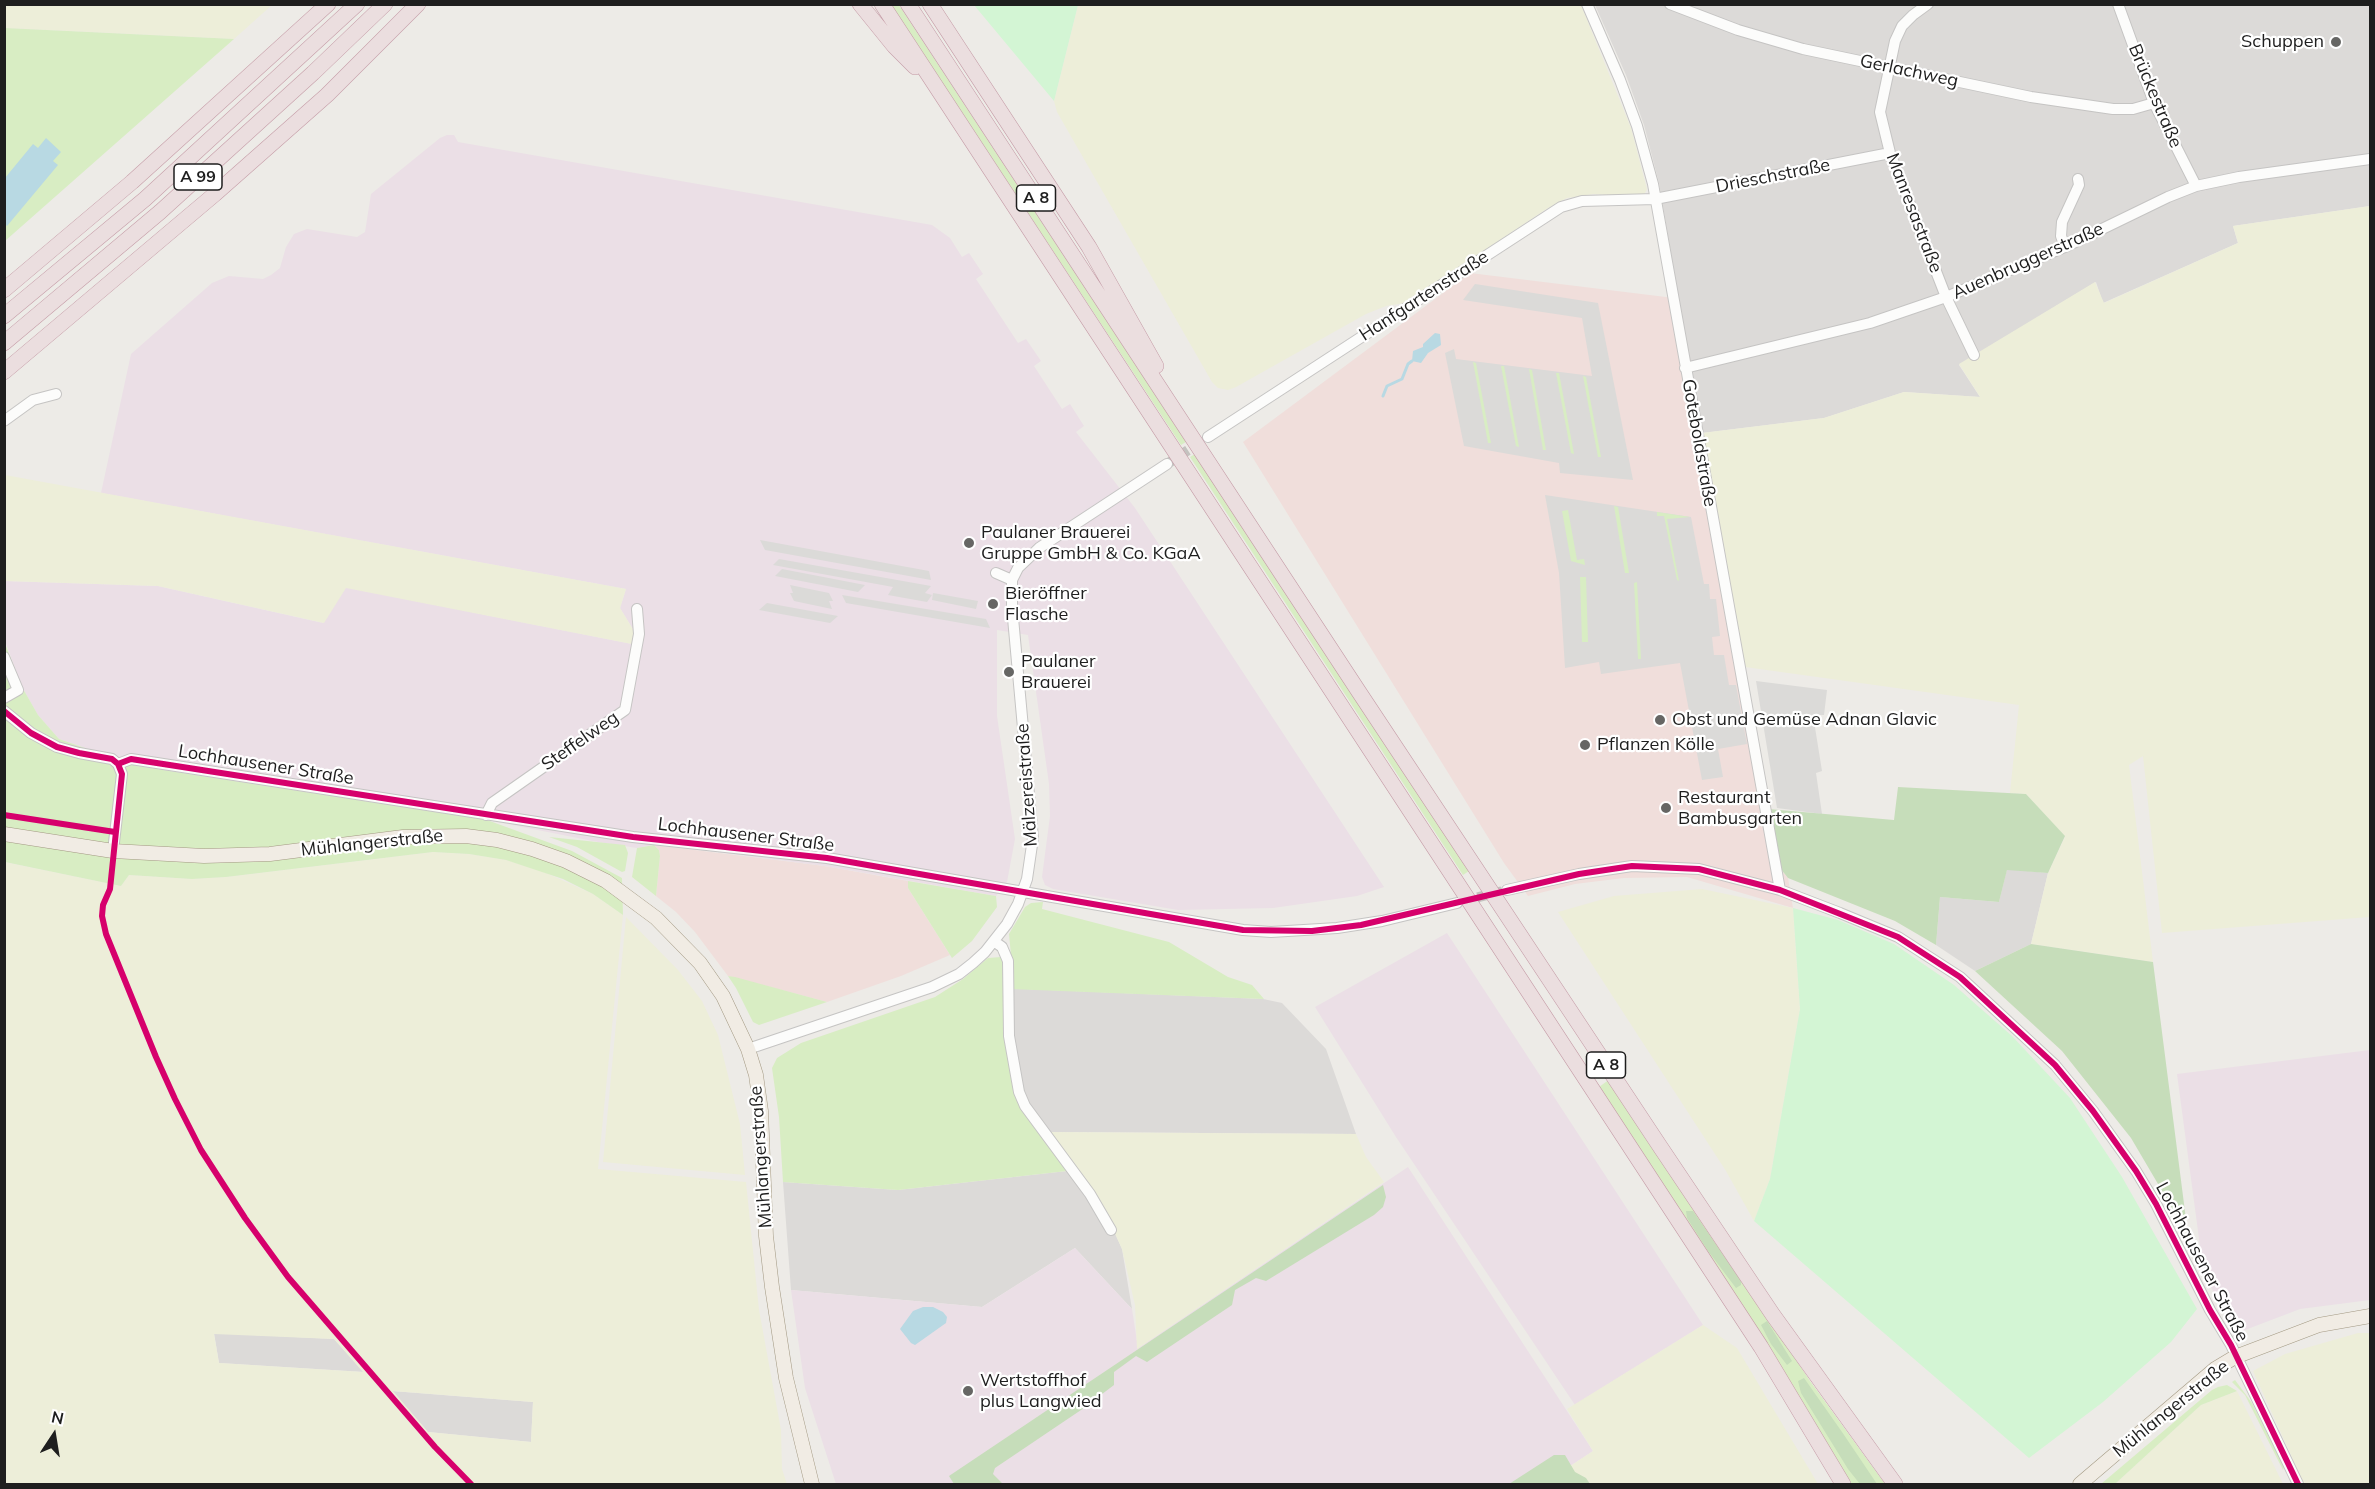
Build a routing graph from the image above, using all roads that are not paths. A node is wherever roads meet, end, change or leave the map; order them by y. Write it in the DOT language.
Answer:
graph roads {
  1 [pos="328,4"];
  2 [pos="357,4"];
  3 [pos="385,4"];
  4 [pos="418,4"];
  5 [pos="860,4"];
  6 [pos="882,4"];
  7 [pos="908,4"];
  8 [pos="930,4"];
  9 [pos="1587,4"];
  10 [pos="1670,4"];
  11 [pos="1928,4"];
  12 [pos="2118,4"];
  13 [pos="1889,66"];
  14 [pos="939,92"];
  15 [pos="2154,103"];
  16 [pos="1890,153"];
  17 [pos="2370,159"];
  18 [pos="2078,179"];
  19 [pos="2196,186"];
  20 [pos="1655,199"];
  21 [pos="2065,247"];
  22 [pos="4,290"];
  23 [pos="1946,297"];
  24 [pos="4,316"];
  25 [pos="4,343"];
  26 [pos="1974,355"];
  27 [pos="1685,368"];
  28 [pos="4,372"];
  29 [pos="1163,392"];
  30 [pos="56,394"];
  31 [pos="4,421"];
  32 [pos="1208,437"];
  33 [pos="1167,464"];
  34 [pos="996,573"];
  35 [pos="1012,580"];
  36 [pos="637,609"];
  37 [pos="4,657"];
  38 [pos="4,698"];
  39 [pos="4,711"];
  40 [pos="118,764"];
  41 [pos="486,816"];
  42 [pos="4,834"];
  43 [pos="113,851"];
  44 [pos="1507,890"];
  45 [pos="1780,890"];
  46 [pos="1023,892"];
  47 [pos="1457,903"];
  48 [pos="995,942"];
  49 [pos="748,1049"];
  50 [pos="1111,1230"];
  51 [pos="2370,1316"];
  52 [pos="2235,1357"];
  53 [pos="812,1485"];
  54 [pos="1843,1485"];
  55 [pos="1895,1485"];
  56 [pos="2080,1485"];
  57 [pos="2298,1485"];
  1 -- 22 [label="highway"];
  2 -- 24 [label="highway, A 99"];
  3 -- 25 [label="highway, A 99"];
  4 -- 28 [label="highway"];
  5 -- 14 [label="highway"];
  6 -- 14 [label="highway, A 8"];
  7 -- 29 [label="highway, A 8"];
  8 -- 29 [label="highway"];
  9 -- 20 [label="street, Goteboldstraße"];
  10 -- 13 [label="street, Gerlachweg"];
  11 -- 13 [label="street, Manresastraße"];
  12 -- 15 [label="street, Brückestraße"];
  13 -- 15 [label="street, Gerlachweg"];
  13 -- 16 [label="street, Manresastraße"];
  14 -- 54 [label="highway, A 8"];
  15 -- 19 [label="street, Brückestraße"];
  16 -- 20 [label="street, Drieschstraße"];
  16 -- 23 [label="street, Manresastraße"];
  17 -- 19 [label="street, Auenbruggerstraße"];
  18 -- 21 [label="street"];
  19 -- 21 [label="street, Auenbruggerstraße"];
  20 -- 27 [label="street, Goteboldstraße"];
  20 -- 32 [label="street, Hanfgartenstraße"];
  21 -- 23 [label="street, Auenbruggerstraße"];
  23 -- 26 [label="street, Manresastraße"];
  23 -- 27 [label="street, Auenbruggerstraße"];
  27 -- 45 [label="street, Goteboldstraße"];
  29 -- 55 [label="highway, A 8"];
  30 -- 31 [label="street"];
  33 -- 35 [label="street"];
  34 -- 35 [label="street"];
  35 -- 46 [label="street, Mälzereistraße"];
  36 -- 41 [label="street, Steffelweg"];
  37 -- 38 [label="street"];
  39 -- 40 [label="street"];
  40 -- 41 [label="street, Lochhausener Straße"];
  40 -- 43 [label="street"];
  41 -- 46 [label="street, Lochhausener Straße"];
  42 -- 43 [label="main road"];
  43 -- 49 [label="main road, Mühlangerstraße"];
  44 -- 45 [label="street, Lochhausener Straße"];
  45 -- 52 [label="street, Lochhausener Straße"];
  46 -- 47 [label="street, Lochhausener Straße"];
  46 -- 48 [label="street, Mälzereistraße"];
  48 -- 49 [label="street, Mälzereistraße"];
  48 -- 50 [label="street"];
  49 -- 53 [label="main road, Mühlangerstraße"];
  51 -- 52 [label="main road, Mühlangerstraße"];
  52 -- 56 [label="main road, Mühlangerstraße"];
  52 -- 57 [label="street, Lochhausener Straße"];
}
